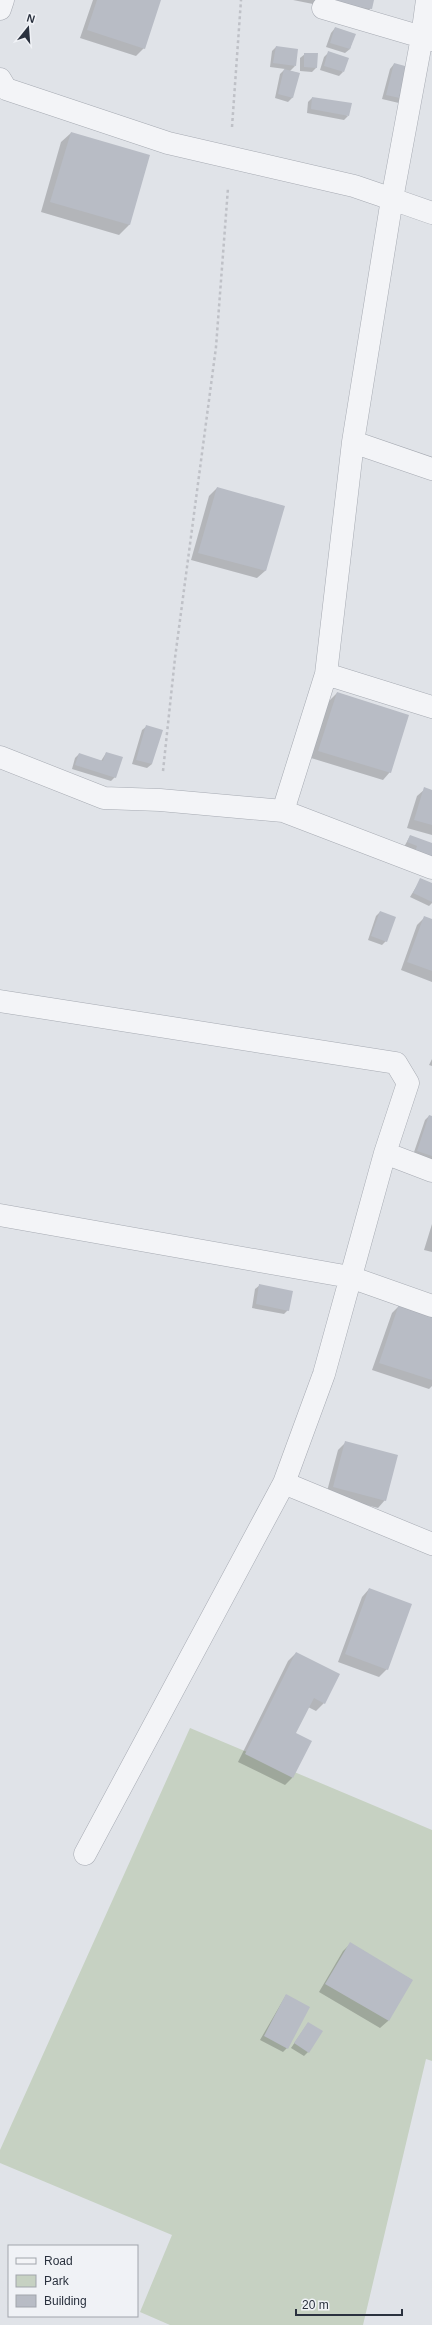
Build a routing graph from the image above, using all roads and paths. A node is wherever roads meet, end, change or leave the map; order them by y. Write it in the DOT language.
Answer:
graph roads {
  1 [pos="3,0"];
  2 [pos="240,0"];
  3 [pos="427,0"];
  4 [pos="323,8"];
  5 [pos="0,9"];
  6 [pos="427,38"];
  7 [pos="0,79"];
  8 [pos="230,158"];
  9 [pos="392,199"];
  10 [pos="432,213"];
  11 [pos="353,442"];
  12 [pos="432,470"];
  13 [pos="326,674"];
  14 [pos="432,707"];
  15 [pos="0,757"];
  16 [pos="160,800"];
  17 [pos="283,811"];
  18 [pos="432,868"];
  19 [pos="0,1001"];
  20 [pos="385,1153"];
  21 [pos="432,1170"];
  22 [pos="0,1215"];
  23 [pos="350,1277"];
  24 [pos="432,1306"];
  25 [pos="284,1483"];
  26 [pos="432,1544"];
  27 [pos="85,1854"];
  1 -- 5 [label="street"];
  2 -- 8 [label="path"];
  3 -- 6 [label="street"];
  4 -- 6 [label="street"];
  6 -- 9 [label="street"];
  7 -- 8 [label="street"];
  8 -- 9 [label="street"];
  8 -- 16 [label="path"];
  9 -- 10 [label="street"];
  9 -- 11 [label="street"];
  11 -- 12 [label="street"];
  11 -- 13 [label="street"];
  13 -- 14 [label="street"];
  13 -- 17 [label="street"];
  15 -- 16 [label="street"];
  16 -- 17 [label="street"];
  17 -- 18 [label="street"];
  19 -- 20 [label="street"];
  20 -- 21 [label="street"];
  20 -- 23 [label="street"];
  22 -- 23 [label="street"];
  23 -- 24 [label="street"];
  23 -- 25 [label="street"];
  25 -- 26 [label="street"];
  25 -- 27 [label="street"];
}
